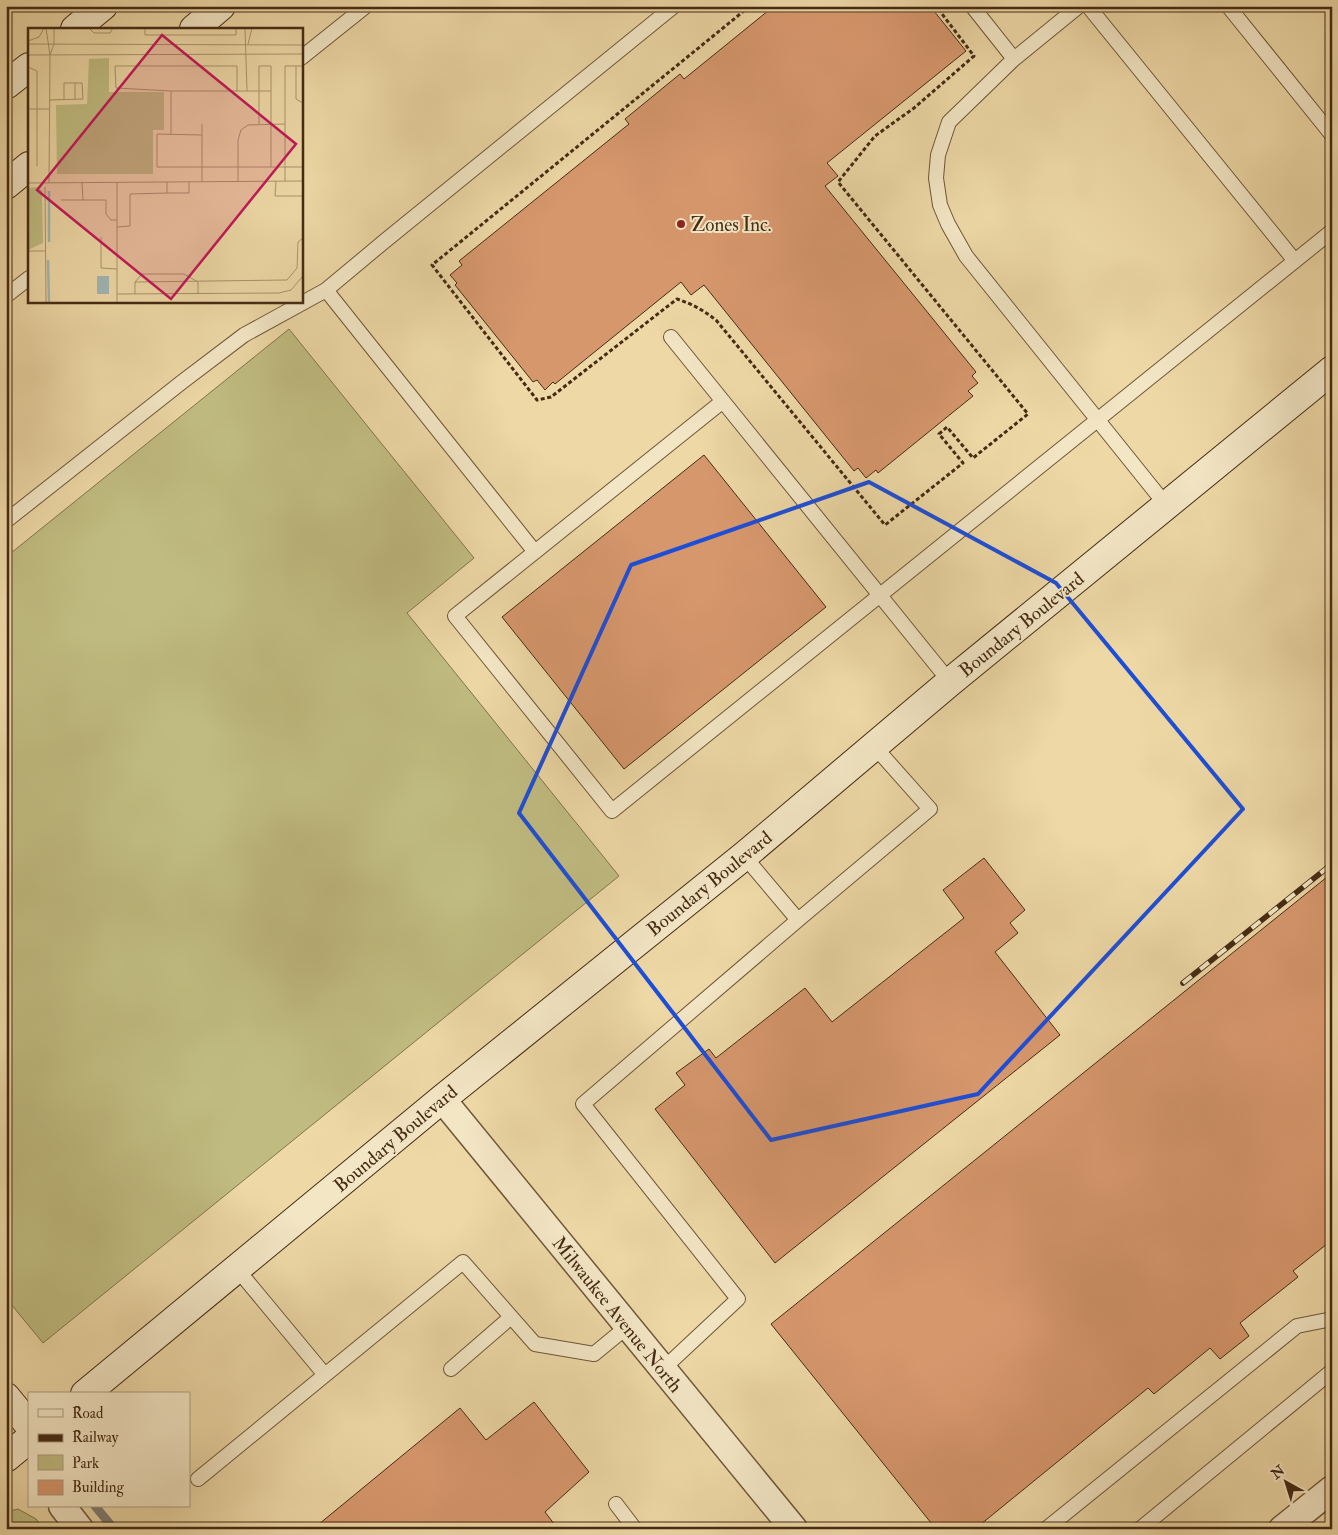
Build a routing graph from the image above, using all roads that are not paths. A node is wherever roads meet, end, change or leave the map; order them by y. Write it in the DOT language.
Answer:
graph roads {
  1 [pos="103,6"];
  2 [pos="221,6"];
  3 [pos="366,6"];
  4 [pos="674,6"];
  5 [pos="972,6"];
  6 [pos="1079,6"];
  7 [pos="1088,6"];
  8 [pos="1228,6"];
  9 [pos="76,28"];
  10 [pos="195,28"];
  11 [pos="302,57"];
  12 [pos="1014,59"];
  13 [pos="28,67"];
  14 [pos="6,85"];
  15 [pos="1332,135"];
  16 [pos="28,167"];
  17 [pos="6,185"];
  18 [pos="1332,231"];
  19 [pos="1295,261"];
  20 [pos="28,279"];
  21 [pos="326,290"];
  22 [pos="6,296"];
  23 [pos="671,337"];
  24 [pos="1332,370"];
  25 [pos="723,401"];
  26 [pos="1098,420"];
  27 [pos="1166,505"];
  28 [pos="6,521"];
  29 [pos="535,552"];
  30 [pos="880,595"];
  31 [pos="950,682"];
  32 [pos="874,746"];
  33 [pos="744,856"];
  34 [pos="798,920"];
  35 [pos="442,1099"];
  36 [pos="238,1269"];
  37 [pos="511,1317"];
  38 [pos="1332,1319"];
  39 [pos="628,1326"];
  40 [pos="450,1369"];
  41 [pos="663,1369"];
  42 [pos="1332,1371"];
  43 [pos="325,1375"];
  44 [pos="87,1392"];
  45 [pos="6,1397"];
  46 [pos="28,1424"];
  47 [pos="28,1440"];
  48 [pos="6,1458"];
  49 [pos="198,1479"];
  50 [pos="1332,1489"];
  51 [pos="616,1504"];
  52 [pos="64,1508"];
  53 [pos="80,1529"];
  54 [pos="636,1529"];
  55 [pos="794,1529"];
  56 [pos="1046,1529"];
  57 [pos="1140,1529"];
  58 [pos="1282,1529"];
  1 -- 9 [label="street"];
  2 -- 10 [label="street"];
  3 -- 11 [label="lane"];
  4 -- 21 [label="lane"];
  5 -- 12 [label="lane"];
  6 -- 12 [label="lane"];
  7 -- 19 [label="lane"];
  8 -- 15 [label="lane"];
  12 -- 26 [label="lane"];
  13 -- 14 [label="street"];
  16 -- 17 [label="street"];
  18 -- 19 [label="lane"];
  19 -- 26 [label="lane"];
  20 -- 22 [label="lane"];
  21 -- 28 [label="lane"];
  21 -- 29 [label="lane"];
  23 -- 25 [label="lane"];
  24 -- 27 [label="street, Boundary Boulevard"];
  25 -- 29 [label="lane"];
  25 -- 30 [label="lane"];
  26 -- 27 [label="lane"];
  26 -- 30 [label="lane"];
  27 -- 31 [label="street, Boundary Boulevard"];
  29 -- 30 [label="lane"];
  30 -- 31 [label="lane"];
  31 -- 32 [label="street, Boundary Boulevard"];
  32 -- 33 [label="street, Boundary Boulevard"];
  32 -- 34 [label="lane"];
  33 -- 34 [label="lane"];
  33 -- 35 [label="street, Boundary Boulevard"];
  34 -- 41 [label="lane"];
  35 -- 36 [label="street, Boundary Boulevard"];
  35 -- 39 [label="street, Milwaukee Avenue North"];
  36 -- 43 [label="lane"];
  36 -- 44 [label="street, Boundary Boulevard"];
  37 -- 39 [label="lane"];
  37 -- 40 [label="lane"];
  37 -- 43 [label="lane"];
  38 -- 56 [label="lane"];
  39 -- 41 [label="street, Milwaukee Avenue North"];
  41 -- 55 [label="street, Milwaukee Avenue North"];
  42 -- 57 [label="lane"];
  43 -- 49 [label="lane"];
  45 -- 46 [label="street"];
  47 -- 48 [label="street"];
  50 -- 58 [label="street"];
  51 -- 54 [label="lane"];
  52 -- 53 [label="street"];
}
